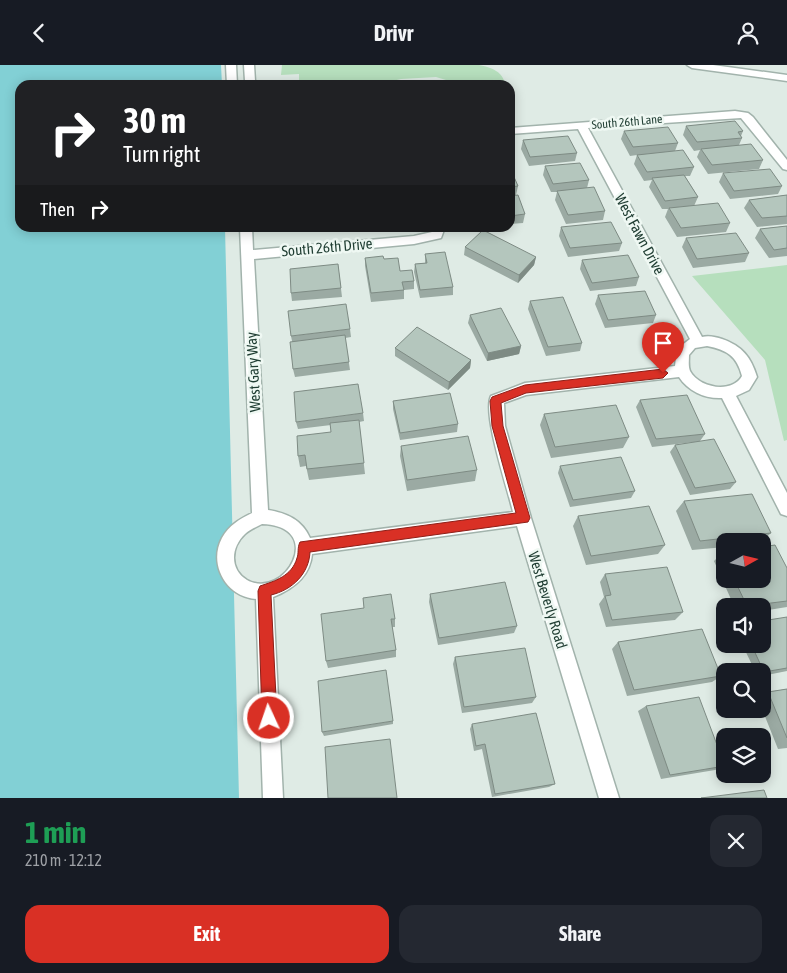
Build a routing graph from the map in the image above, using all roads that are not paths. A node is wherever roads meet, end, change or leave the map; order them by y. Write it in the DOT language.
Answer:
graph roads {
  1 [pos="231,65"];
  2 [pos="249,65"];
  3 [pos="692,65"];
  4 [pos="787,78"];
  5 [pos="232,80"];
  6 [pos="250,80"];
  7 [pos="582,126"];
  8 [pos="515,131"];
  9 [pos="787,167"];
  10 [pos="246,232"];
  11 [pos="435,232"];
  12 [pos="247,255"];
  13 [pos="698,342"];
  14 [pos="682,371"];
  15 [pos="727,393"];
  16 [pos="787,509"];
  17 [pos="260,517"];
  18 [pos="524,518"];
  19 [pos="304,547"];
  20 [pos="264,591"];
  21 [pos="273,798"];
  22 [pos="609,798"];
  1 -- 5 [label="street"];
  2 -- 6 [label="street"];
  3 -- 4 [label="street"];
  7 -- 8 [label="street, South 26th Lane"];
  7 -- 9 [label="street, South 26th Lane"];
  7 -- 13 [label="street, West Fawn Drive"];
  10 -- 12 [label="street, West Gary Way"];
  11 -- 12 [label="street, South 26th Drive"];
  12 -- 17 [label="street, West Gary Way"];
  13 -- 14 [label="street"];
  13 -- 15 [label="street"];
  14 -- 15 [label="street"];
  14 -- 18 [label="street, West Beverly Road"];
  15 -- 16 [label="street"];
  17 -- 19 [label="street"];
  17 -- 20 [label="street"];
  18 -- 19 [label="street"];
  18 -- 22 [label="street, West Beverly Road"];
  19 -- 20 [label="street"];
  20 -- 21 [label="street"];
}
